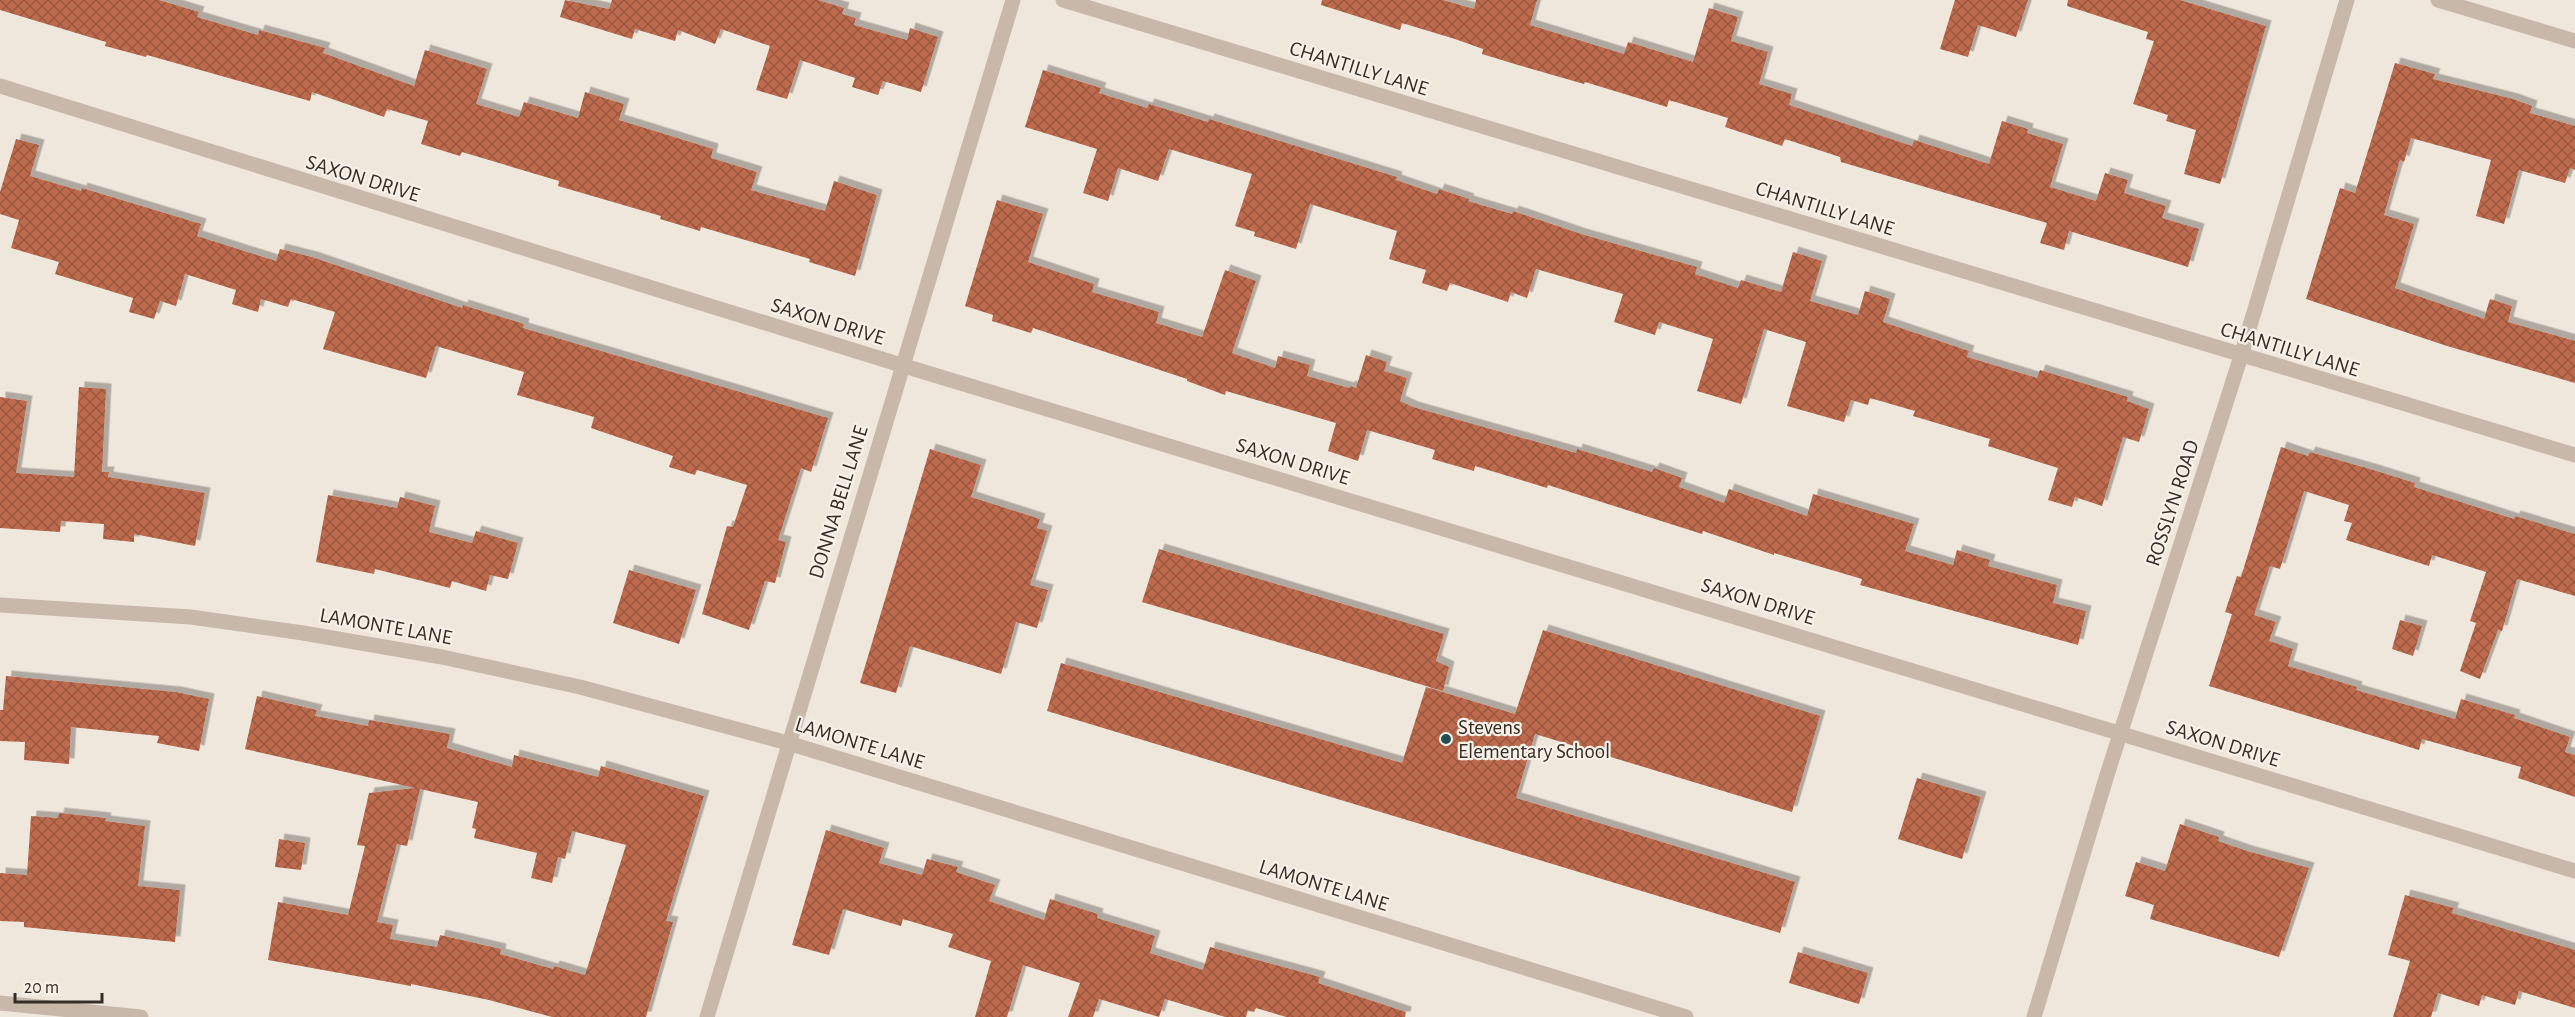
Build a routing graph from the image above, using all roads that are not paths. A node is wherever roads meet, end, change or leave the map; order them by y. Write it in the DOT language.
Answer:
graph roads {
  1 [pos="1013,0"];
  2 [pos="1063,0"];
  3 [pos="2347,0"];
  4 [pos="2438,0"];
  5 [pos="2575,41"];
  6 [pos="0,86"];
  7 [pos="2241,356"];
  8 [pos="901,366"];
  9 [pos="2575,455"];
  10 [pos="0,605"];
  11 [pos="2120,732"];
  12 [pos="788,743"];
  13 [pos="2575,871"];
  14 [pos="0,1003"];
  15 [pos="141,1017"];
  16 [pos="707,1017"];
  17 [pos="1686,1017"];
  18 [pos="2034,1017"];
  1 -- 8 [label="street, DONNA BELL LANE"];
  2 -- 7 [label="street, CHANTILLY LANE"];
  3 -- 7 [label="street, ROSSLYN ROAD"];
  4 -- 5 [label="street"];
  6 -- 8 [label="street, SAXON DRIVE"];
  7 -- 9 [label="street, CHANTILLY LANE"];
  7 -- 11 [label="street, ROSSLYN ROAD"];
  8 -- 11 [label="street, SAXON DRIVE"];
  8 -- 12 [label="street, DONNA BELL LANE"];
  10 -- 12 [label="street, LAMONTE LANE"];
  11 -- 13 [label="street, SAXON DRIVE"];
  11 -- 18 [label="street, ROSSLYN ROAD"];
  12 -- 16 [label="street, DONNA BELL LANE"];
  12 -- 17 [label="street, LAMONTE LANE"];
  14 -- 15 [label="street"];
}
